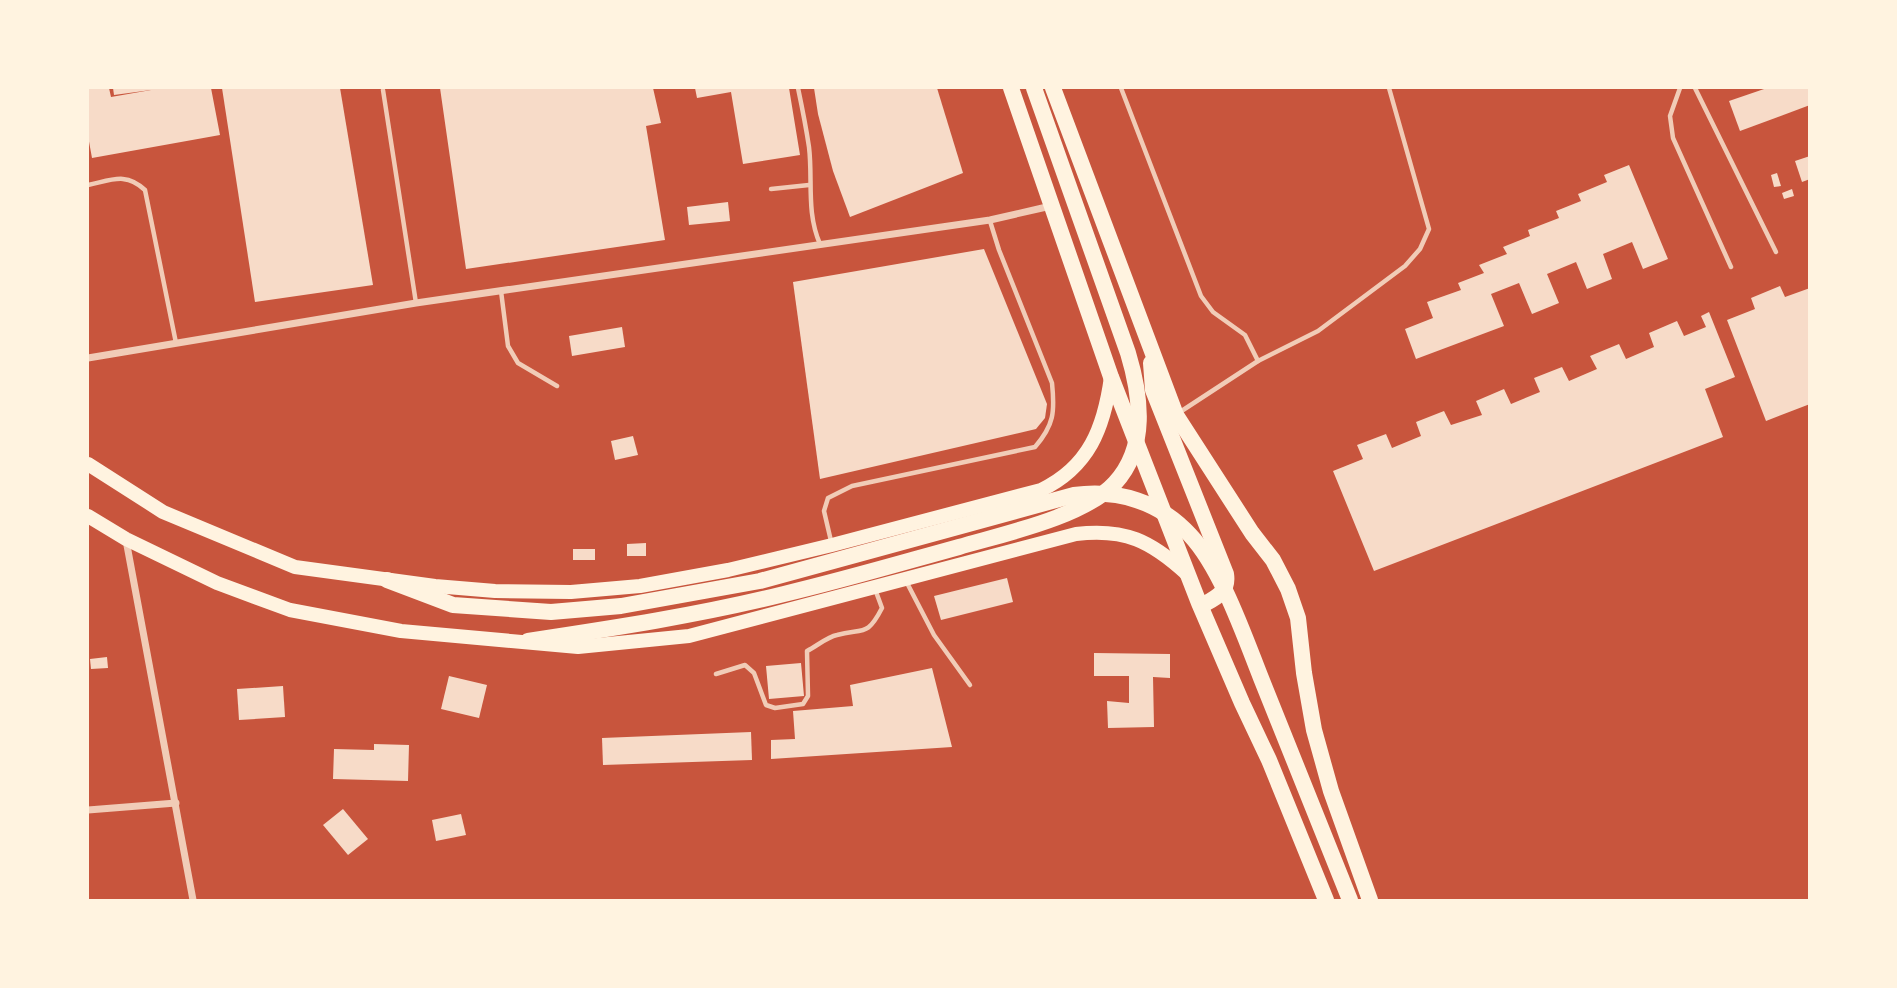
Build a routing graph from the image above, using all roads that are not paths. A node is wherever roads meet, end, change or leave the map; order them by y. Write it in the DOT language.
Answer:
graph roads {
  1 [pos="798,88"];
  2 [pos="1011,88"];
  3 [pos="1034,88"];
  4 [pos="1054,88"];
  5 [pos="1121,88"];
  6 [pos="1389,88"];
  7 [pos="1680,88"];
  8 [pos="1695,88"];
  9 [pos="383,90"];
  10 [pos="88,185"];
  11 [pos="808,185"];
  12 [pos="771,189"];
  13 [pos="1052,205"];
  14 [pos="990,220"];
  15 [pos="820,244"];
  16 [pos="1776,252"];
  17 [pos="1731,267"];
  18 [pos="501,291"];
  19 [pos="416,303"];
  20 [pos="1149,342"];
  21 [pos="177,343"];
  22 [pos="88,358"];
  23 [pos="1258,361"];
  24 [pos="1111,377"];
  25 [pos="557,386"];
  26 [pos="1176,415"];
  27 [pos="88,464"];
  28 [pos="1026,495"];
  29 [pos="88,516"];
  30 [pos="126,540"];
  31 [pos="1038,543"];
  32 [pos="832,545"];
  33 [pos="1187,574"];
  34 [pos="387,580"];
  35 [pos="905,580"];
  36 [pos="875,588"];
  37 [pos="1200,607"];
  38 [pos="528,641"];
  39 [pos="716,674"];
  40 [pos="971,685"];
  41 [pos="176,803"];
  42 [pos="88,810"];
  43 [pos="194,901"];
  44 [pos="1326,901"];
  45 [pos="1350,901"];
  46 [pos="1370,901"];
  1 -- 11 [label="lane"];
  2 -- 13 [label="highway"];
  3 -- 38 [label="highway"];
  4 -- 20 [label="highway"];
  5 -- 23 [label="lane"];
  6 -- 23 [label="lane"];
  7 -- 17 [label="lane"];
  8 -- 16 [label="lane"];
  9 -- 19 [label="lane"];
  10 -- 21 [label="lane"];
  11 -- 12 [label="lane"];
  11 -- 15 [label="lane"];
  13 -- 14 [label="street"];
  13 -- 24 [label="highway"];
  14 -- 15 [label="street"];
  14 -- 32 [label="lane"];
  15 -- 18 [label="street"];
  18 -- 19 [label="street"];
  18 -- 25 [label="lane"];
  19 -- 21 [label="street"];
  20 -- 26 [label="highway"];
  20 -- 37 [label="highway"];
  21 -- 22 [label="street"];
  23 -- 26 [label="lane"];
  24 -- 28 [label="main road"];
  24 -- 33 [label="highway"];
  26 -- 46 [label="highway"];
  27 -- 34 [label="main road"];
  28 -- 31 [label="main road"];
  28 -- 32 [label="main road"];
  29 -- 30 [label="main road"];
  30 -- 38 [label="main road"];
  30 -- 41 [label="street"];
  31 -- 33 [label="main road"];
  31 -- 35 [label="main road"];
  32 -- 34 [label="main road"];
  33 -- 37 [label="highway"];
  34 -- 45 [label="highway"];
  35 -- 36 [label="main road"];
  35 -- 40 [label="lane"];
  36 -- 38 [label="main road"];
  36 -- 39 [label="lane"];
  37 -- 44 [label="highway"];
  41 -- 42 [label="street"];
  41 -- 43 [label="street"];
}
